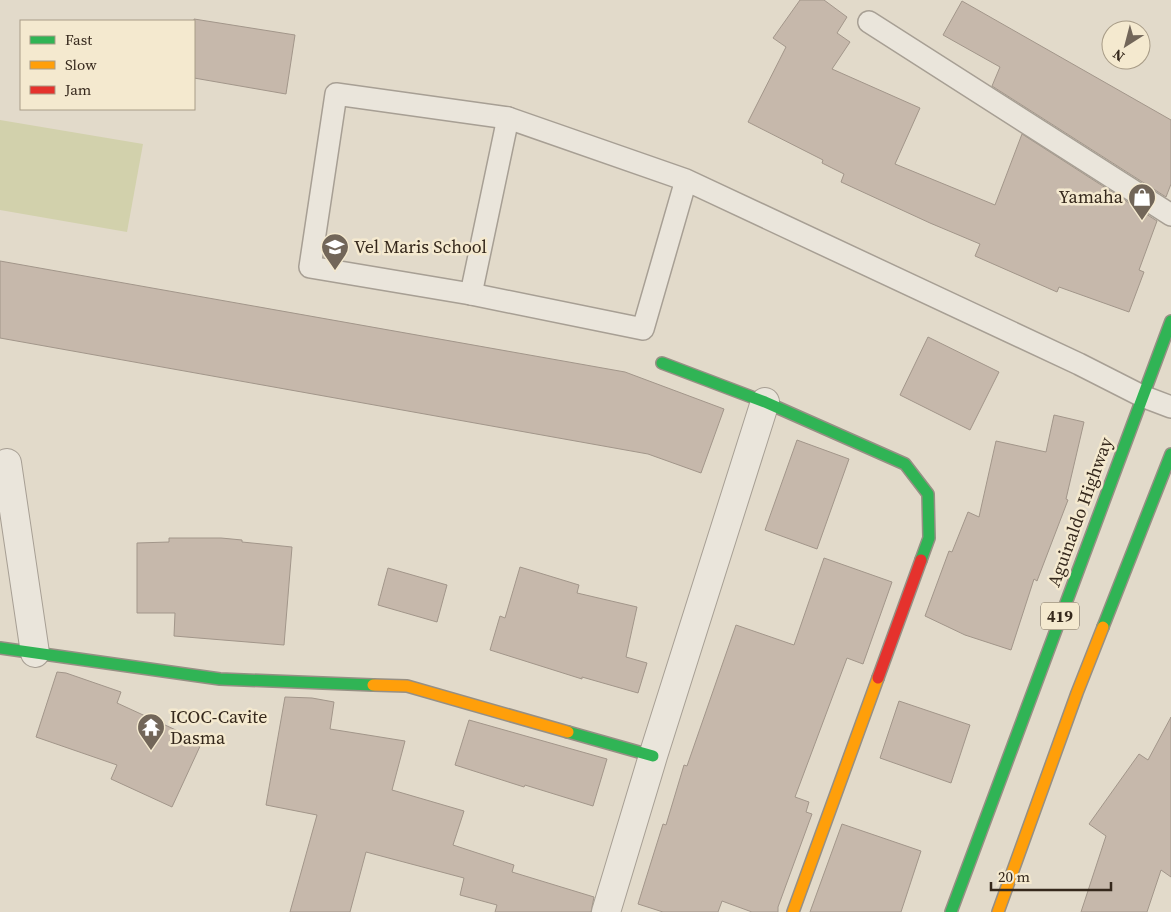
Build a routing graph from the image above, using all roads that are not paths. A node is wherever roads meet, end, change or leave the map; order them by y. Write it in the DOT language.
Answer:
graph roads {
  1 [pos="869,22"];
  2 [pos="508,118"];
  3 [pos="686,180"];
  4 [pos="1171,215"];
  5 [pos="471,294"];
  6 [pos="1171,321"];
  7 [pos="662,362"];
  8 [pos="1142,396"];
  9 [pos="765,402"];
  10 [pos="1171,407"];
  11 [pos="1171,454"];
  12 [pos="7,463"];
  13 [pos="0,648"];
  14 [pos="35,653"];
  15 [pos="653,756"];
  16 [pos="606,912"];
  17 [pos="793,912"];
  18 [pos="951,912"];
  19 [pos="998,912"];
  1 -- 4 [label="lane"];
  2 -- 3 [label="lane"];
  2 -- 5 [label="lane"];
  2 -- 5 [label="lane"];
  3 -- 5 [label="lane"];
  3 -- 8 [label="lane"];
  6 -- 8 [label="main road, Aguinaldo Highway / 419"];
  7 -- 9 [label="main road"];
  8 -- 10 [label="lane"];
  8 -- 18 [label="main road, Aguinaldo Highway / 419"];
  9 -- 15 [label="street"];
  9 -- 17 [label="main road"];
  11 -- 19 [label="main road, 419"];
  12 -- 14 [label="street"];
  13 -- 14 [label="main road"];
  14 -- 15 [label="main road"];
  15 -- 16 [label="street"];
}
